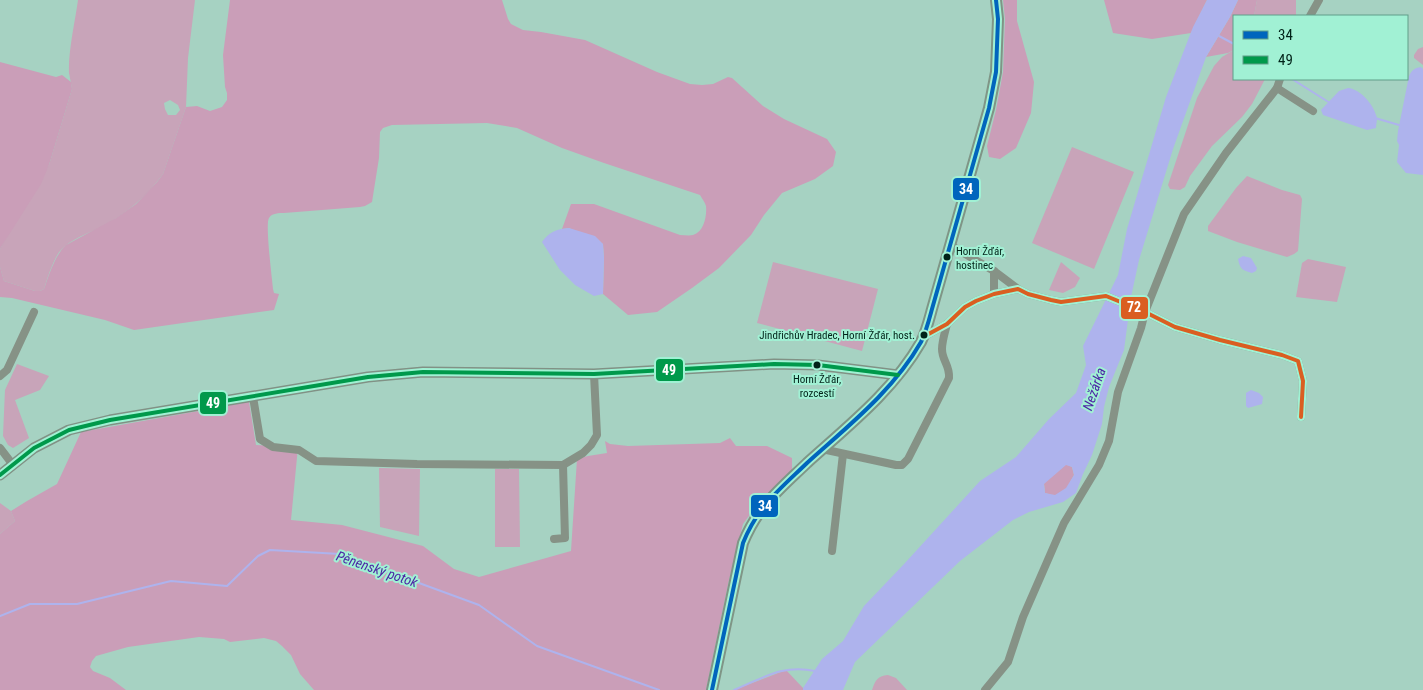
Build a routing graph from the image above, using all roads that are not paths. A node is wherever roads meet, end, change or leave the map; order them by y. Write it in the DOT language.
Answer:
graph roads {
  1 [pos="996,0"];
  2 [pos="1319,0"];
  3 [pos="1311,15"];
  4 [pos="1280,80"];
  5 [pos="1277,88"];
  6 [pos="1312,111"];
  7 [pos="950,245"];
  8 [pos="994,271"];
  9 [pos="1018,289"];
  10 [pos="994,294"];
  11 [pos="34,312"];
  12 [pos="1145,312"];
  13 [pos="946,324"];
  14 [pos="923,338"];
  15 [pos="594,374"];
  16 [pos="898,374"];
  17 [pos="0,376"];
  18 [pos="253,397"];
  19 [pos="1301,417"];
  20 [pos="0,448"];
  21 [pos="822,449"];
  22 [pos="843,454"];
  23 [pos="13,465"];
  24 [pos="563,465"];
  25 [pos="0,475"];
  26 [pos="554,539"];
  27 [pos="832,551"];
  28 [pos="712,690"];
  29 [pos="985,690"];
  1 -- 7 [label="main road"];
  2 -- 3 [label="street"];
  4 -- 5 [label="street"];
  5 -- 6 [label="street"];
  5 -- 12 [label="street"];
  7 -- 8 [label="street"];
  7 -- 14 [label="main road"];
  8 -- 9 [label="street"];
  8 -- 10 [label="street"];
  9 -- 10 [label="street"];
  9 -- 12 [label="street"];
  10 -- 13 [label="street"];
  11 -- 17 [label="street"];
  12 -- 19 [label="street"];
  12 -- 29 [label="street"];
  13 -- 14 [label="street"];
  13 -- 22 [label="street"];
  14 -- 16 [label="main road"];
  15 -- 16 [label="street"];
  15 -- 18 [label="street"];
  15 -- 24 [label="street"];
  16 -- 21 [label="main road"];
  18 -- 23 [label="street"];
  18 -- 24 [label="street"];
  20 -- 23 [label="street"];
  21 -- 22 [label="street"];
  21 -- 28 [label="main road"];
  22 -- 27 [label="street"];
  23 -- 25 [label="street"];
  24 -- 26 [label="street"];
}
